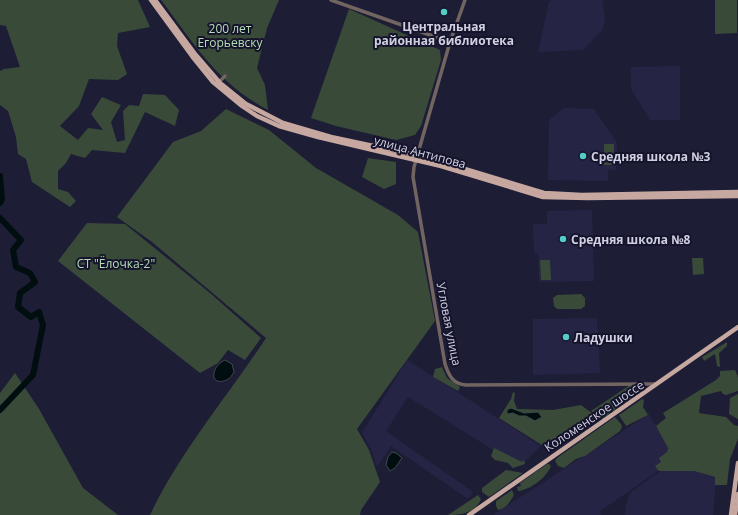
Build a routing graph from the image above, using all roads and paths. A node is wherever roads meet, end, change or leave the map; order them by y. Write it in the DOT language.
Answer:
graph roads {
  1 [pos="150,0"];
  2 [pos="155,0"];
  3 [pos="331,0"];
  4 [pos="465,0"];
  5 [pos="450,42"];
  6 [pos="225,76"];
  7 [pos="219,82"];
  8 [pos="416,158"];
  9 [pos="738,192"];
  10 [pos="738,196"];
  11 [pos="738,329"];
  12 [pos="659,384"];
  13 [pos="738,463"];
  14 [pos="738,494"];
  15 [pos="468,515"];
  16 [pos="731,515"];
  17 [pos="735,515"];
  1 -- 8 [label="main road, улица Антипова"];
  2 -- 7 [label="main road, улица Антипова"];
  3 -- 5 [label="street"];
  4 -- 5 [label="street, Угловая улица"];
  5 -- 8 [label="street, Угловая улица"];
  6 -- 7 [label="street"];
  7 -- 8 [label="main road, улица Антипова"];
  8 -- 9 [label="main road, улица Антипова"];
  8 -- 10 [label="main road, улица Антипова"];
  8 -- 12 [label="street, Угловая улица"];
  11 -- 12 [label="main road, Коломенское шоссе"];
  12 -- 15 [label="main road, Коломенское шоссе"];
  13 -- 16 [label="main road"];
  14 -- 17 [label="main road"];
}
